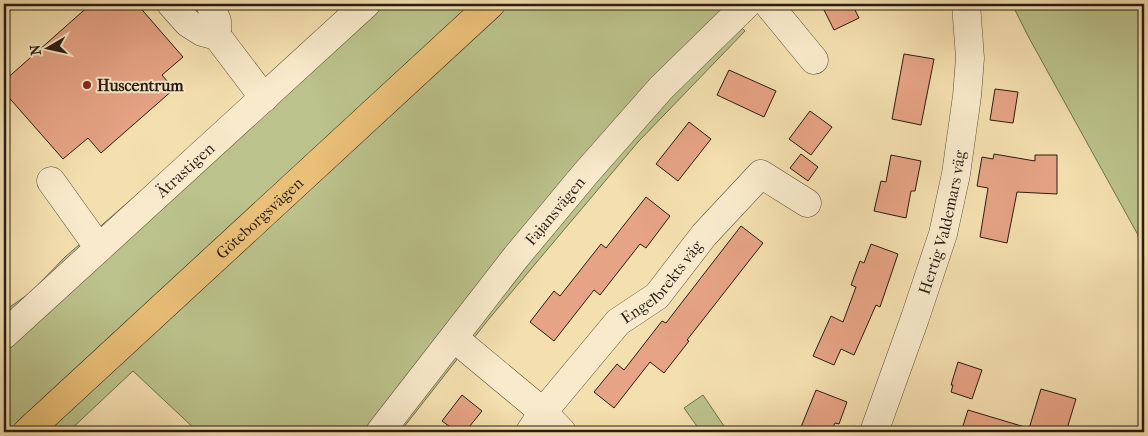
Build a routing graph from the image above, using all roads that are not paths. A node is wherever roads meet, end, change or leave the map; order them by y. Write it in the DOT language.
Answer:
graph roads {
  1 [pos="171,4"];
  2 [pos="210,4"];
  3 [pos="366,4"];
  4 [pos="491,4"];
  5 [pos="747,4"];
  6 [pos="768,4"];
  7 [pos="966,4"];
  8 [pos="217,36"];
  9 [pos="814,60"];
  10 [pos="264,98"];
  11 [pos="51,181"];
  12 [pos="807,203"];
  13 [pos="99,248"];
  14 [pos="4,335"];
  15 [pos="454,338"];
  16 [pos="536,422"];
  17 [pos="27,432"];
  18 [pos="380,432"];
  19 [pos="562,432"];
  20 [pos="874,432"];
  1 -- 8 [label="street"];
  2 -- 8 [label="street"];
  3 -- 10 [label="street, Ätrastigen"];
  4 -- 17 [label="main road, Göteborgsvägen"];
  5 -- 15 [label="street, Fajansvägen"];
  6 -- 9 [label="street"];
  7 -- 20 [label="street, Hertig Valdemars väg"];
  8 -- 10 [label="street"];
  10 -- 13 [label="street, Ätrastigen"];
  11 -- 13 [label="street"];
  12 -- 16 [label="street, Engelbrekts väg"];
  13 -- 14 [label="street, Ätrastigen"];
  15 -- 16 [label="street"];
  15 -- 18 [label="street, Fajansvägen"];
  16 -- 19 [label="street"];
}
